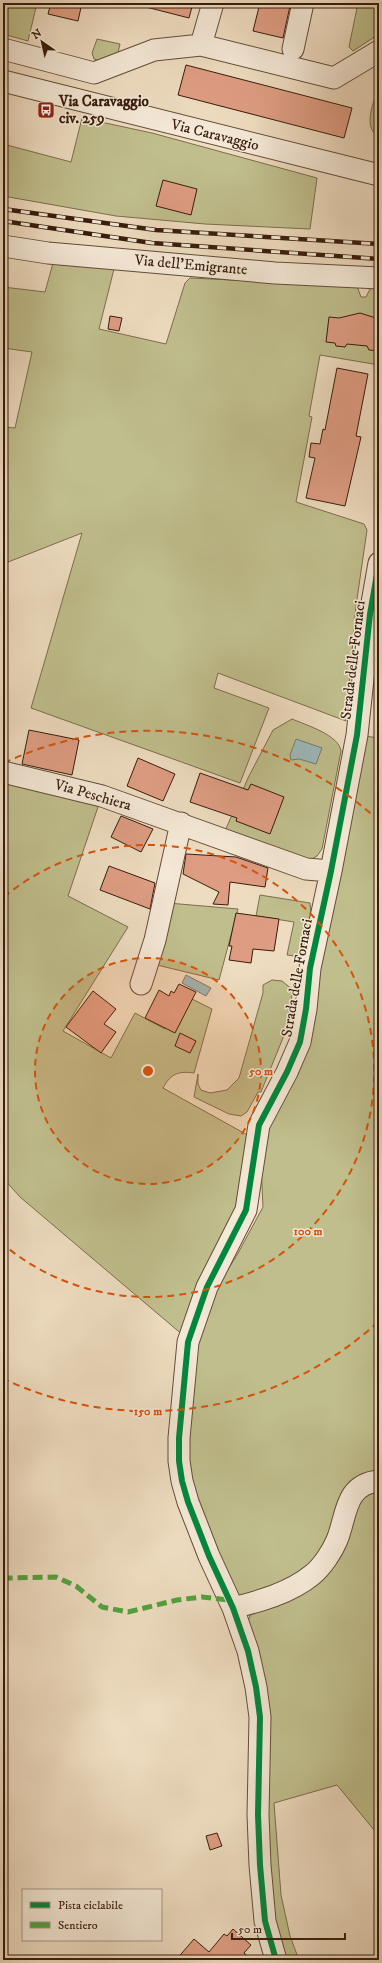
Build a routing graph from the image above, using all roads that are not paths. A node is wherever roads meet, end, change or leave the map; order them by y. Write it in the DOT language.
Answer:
graph roads {
  1 [pos="213,3"];
  2 [pos="303,3"];
  3 [pos="201,45"];
  4 [pos="3,49"];
  5 [pos="293,49"];
  6 [pos="379,51"];
  7 [pos="3,81"];
  8 [pos="311,160"];
  9 [pos="379,175"];
  10 [pos="379,179"];
  11 [pos="3,246"];
  12 [pos="379,278"];
  13 [pos="379,563"];
  14 [pos="3,772"];
  15 [pos="181,823"];
  16 [pos="331,871"];
  17 [pos="141,984"];
  18 [pos="379,1481"];
  19 [pos="233,1608"];
  20 [pos="276,1960"];
  1 -- 3 [label="street"];
  2 -- 5 [label="street"];
  3 -- 4 [label="street"];
  3 -- 6 [label="street"];
  7 -- 8 [label="street, Via Caravaggio"];
  8 -- 9 [label="street, Via Caravaggio"];
  8 -- 10 [label="street, Via Caravaggio"];
  11 -- 12 [label="street, Via dell'Emigrante"];
  13 -- 16 [label="street, Strada delle Fornaci"];
  14 -- 15 [label="street, Via Peschiera"];
  15 -- 16 [label="street, Via Peschiera"];
  15 -- 17 [label="street"];
  16 -- 19 [label="street, Strada delle Fornaci"];
  18 -- 19 [label="street"];
  19 -- 20 [label="street, Strada delle Fornaci"];
}
